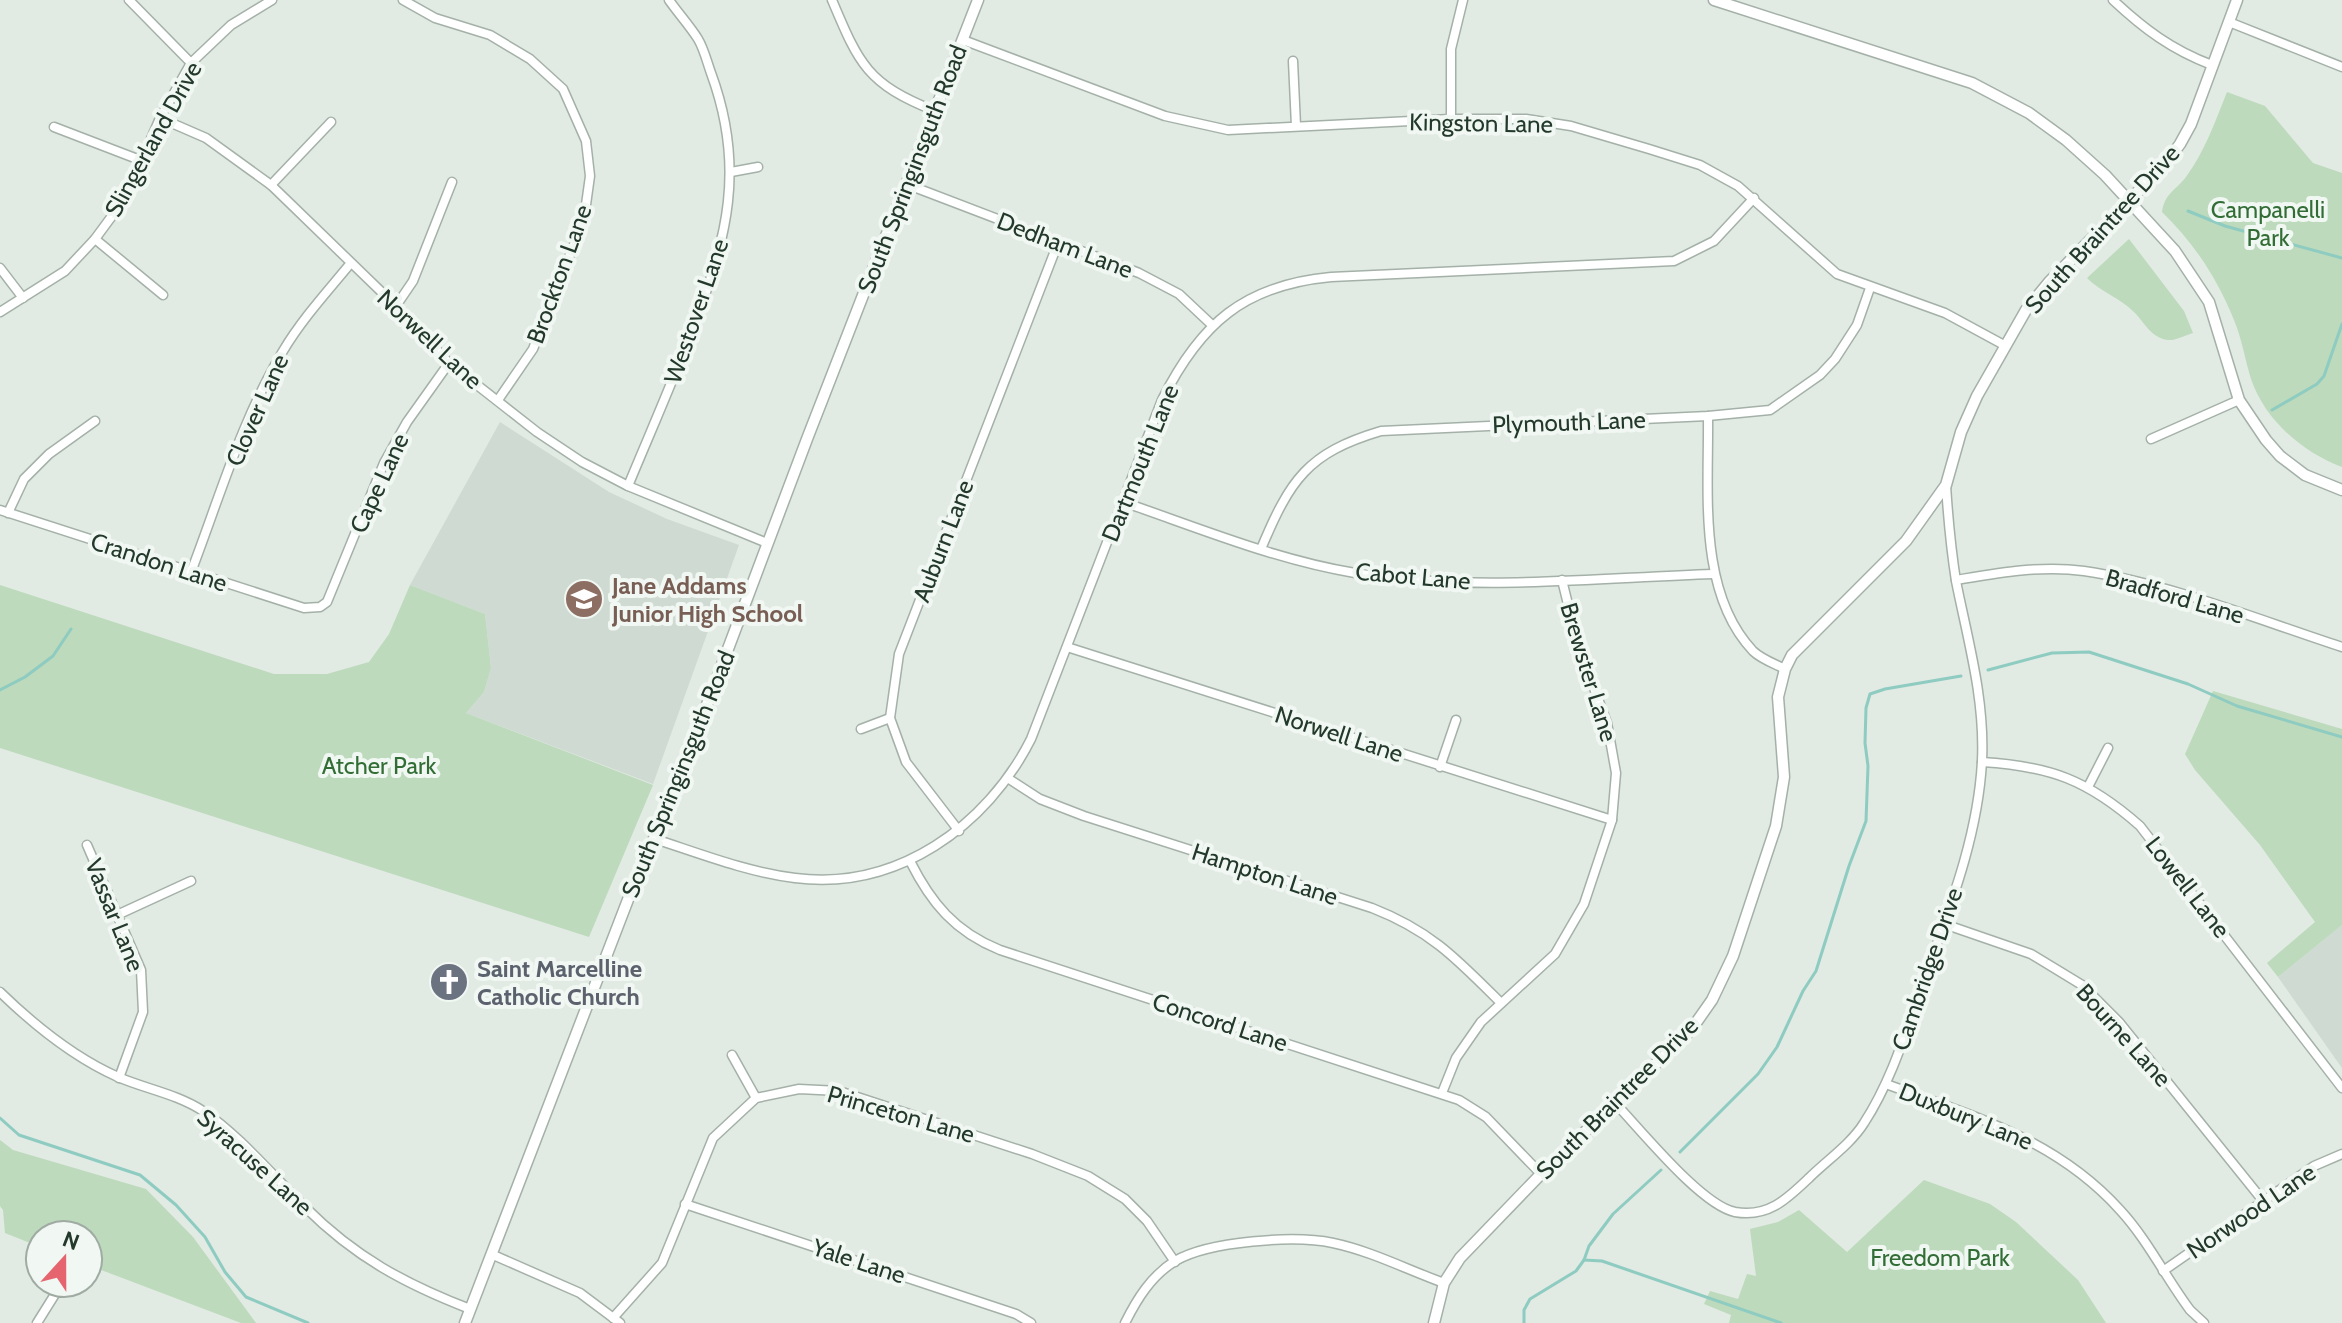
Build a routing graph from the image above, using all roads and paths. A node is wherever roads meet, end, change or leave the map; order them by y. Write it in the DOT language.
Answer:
graph roads {
  1 [pos="129,0"];
  2 [pos="272,0"];
  3 [pos="403,0"];
  4 [pos="669,0"];
  5 [pos="832,0"];
  6 [pos="978,0"];
  7 [pos="1463,0"];
  8 [pos="1714,0"];
  9 [pos="1755,0"];
  10 [pos="2113,0"];
  11 [pos="2237,0"];
  12 [pos="1751,12"];
  13 [pos="2229,22"];
  14 [pos="963,40"];
  15 [pos="1293,61"];
  16 [pos="191,63"];
  17 [pos="2212,65"];
  18 [pos="2342,67"];
  19 [pos="935,111"];
  20 [pos="160,118"];
  21 [pos="1451,119"];
  22 [pos="331,122"];
  23 [pos="1296,126"];
  24 [pos="54,127"];
  25 [pos="140,160"];
  26 [pos="758,167"];
  27 [pos="731,172"];
  28 [pos="452,182"];
  29 [pos="906,184"];
  30 [pos="271,185"];
  31 [pos="1754,198"];
  32 [pos="2129,201"];
  33 [pos="95,239"];
  34 [pos="1058,243"];
  35 [pos="350,264"];
  36 [pos="0,268"];
  37 [pos="1870,288"];
  38 [pos="163,295"];
  39 [pos="23,298"];
  40 [pos="396,306"];
  41 [pos="0,312"];
  42 [pos="1212,325"];
  43 [pos="2004,345"];
  44 [pos="449,363"];
  45 [pos="498,400"];
  46 [pos="2239,400"];
  47 [pos="1708,416"];
  48 [pos="95,421"];
  49 [pos="2151,439"];
  50 [pos="1946,485"];
  51 [pos="628,486"];
  52 [pos="2342,490"];
  53 [pos="1123,502"];
  54 [pos="4,511"];
  55 [pos="767,543"];
  56 [pos="1261,549"];
  57 [pos="191,572"];
  58 [pos="1713,574"];
  59 [pos="1562,580"];
  60 [pos="1956,580"];
  61 [pos="320,607"];
  62 [pos="1067,647"];
  63 [pos="2342,647"];
  64 [pos="1785,669"];
  65 [pos="890,718"];
  66 [pos="1456,720"];
  67 [pos="861,729"];
  68 [pos="2108,748"];
  69 [pos="1982,762"];
  70 [pos="1440,767"];
  71 [pos="1009,779"];
  72 [pos="2088,787"];
  73 [pos="1612,820"];
  74 [pos="959,831"];
  75 [pos="655,839"];
  76 [pos="87,845"];
  77 [pos="910,861"];
  78 [pos="191,881"];
  79 [pos="117,915"];
  80 [pos="1944,924"];
  81 [pos="0,992"];
  82 [pos="1501,1003"];
  83 [pos="732,1055"];
  84 [pos="119,1078"];
  85 [pos="1886,1084"];
  86 [pos="2342,1088"];
  87 [pos="1442,1093"];
  88 [pos="756,1098"];
  89 [pos="1615,1103"];
  90 [pos="2342,1154"];
  91 [pos="1541,1174"];
  92 [pos="2264,1202"];
  93 [pos="685,1204"];
  94 [pos="491,1254"];
  95 [pos="1175,1262"];
  96 [pos="2163,1271"];
  97 [pos="1444,1283"];
  98 [pos="52,1299"];
  99 [pos="470,1309"];
  100 [pos="617,1320"];
  101 [pos="37,1323"];
  102 [pos="465,1323"];
  103 [pos="1031,1323"];
  104 [pos="1125,1323"];
  105 [pos="1434,1323"];
  106 [pos="2204,1323"];
  1 -- 16 [label="street"];
  2 -- 16 [label="street, Slingerland Drive"];
  3 -- 45 [label="street, Brockton Lane"];
  4 -- 27 [label="street, Westover Lane"];
  5 -- 19 [label="street"];
  6 -- 14 [label="street, South Springinsguth Road"];
  7 -- 21 [label="street"];
  8 -- 12 [label="street"];
  9 -- 12 [label="street"];
  10 -- 17 [label="street"];
  11 -- 13 [label="street, South Braintree Drive"];
  12 -- 32 [label="street"];
  13 -- 17 [label="street, South Braintree Drive"];
  13 -- 18 [label="street"];
  14 -- 19 [label="street, South Springinsguth Road"];
  14 -- 23 [label="street, Kingston Lane"];
  15 -- 23 [label="street"];
  16 -- 20 [label="street, Slingerland Drive"];
  17 -- 32 [label="street, South Braintree Drive"];
  19 -- 29 [label="street, South Springinsguth Road"];
  20 -- 25 [label="street, Slingerland Drive"];
  20 -- 30 [label="street, Norwell Lane"];
  21 -- 23 [label="street, Kingston Lane"];
  21 -- 31 [label="street, Kingston Lane"];
  22 -- 30 [label="street"];
  24 -- 25 [label="street"];
  25 -- 33 [label="street, Slingerland Drive"];
  26 -- 27 [label="street"];
  27 -- 51 [label="street, Westover Lane"];
  28 -- 40 [label="street"];
  29 -- 34 [label="street, Dedham Lane"];
  29 -- 55 [label="street, South Springinsguth Road"];
  30 -- 35 [label="street, Norwell Lane"];
  31 -- 37 [label="street, Kingston Lane"];
  31 -- 42 [label="street, Dartmouth Lane"];
  32 -- 43 [label="street, South Braintree Drive"];
  32 -- 46 [label="street"];
  33 -- 38 [label="street"];
  33 -- 39 [label="street, Slingerland Drive"];
  34 -- 42 [label="street, Dedham Lane"];
  34 -- 65 [label="street, Auburn Lane"];
  35 -- 40 [label="street, Norwell Lane"];
  35 -- 57 [label="street, Clover Lane"];
  36 -- 39 [label="street"];
  37 -- 43 [label="street, Kingston Lane"];
  37 -- 47 [label="street, Plymouth Lane"];
  39 -- 41 [label="street, Slingerland Drive"];
  40 -- 44 [label="street, Norwell Lane"];
  42 -- 53 [label="street, Dartmouth Lane"];
  43 -- 50 [label="street, South Braintree Drive"];
  44 -- 45 [label="street, Norwell Lane"];
  44 -- 61 [label="street, Cape Lane"];
  45 -- 51 [label="street, Norwell Lane"];
  46 -- 49 [label="street"];
  46 -- 52 [label="street"];
  47 -- 56 [label="street, Plymouth Lane"];
  47 -- 58 [label="street"];
  48 -- 54 [label="street"];
  50 -- 60 [label="street, Cambridge Drive"];
  50 -- 64 [label="street, South Braintree Drive"];
  51 -- 55 [label="street, Norwell Lane"];
  53 -- 56 [label="street, Cabot Lane"];
  53 -- 62 [label="street, Dartmouth Lane"];
  54 -- 57 [label="street, Crandon Lane"];
  55 -- 75 [label="street, South Springinsguth Road"];
  56 -- 59 [label="street, Cabot Lane"];
  57 -- 61 [label="street, Crandon Lane"];
  58 -- 59 [label="street, Cabot Lane"];
  58 -- 64 [label="street"];
  59 -- 73 [label="street, Brewster Lane"];
  60 -- 63 [label="street, Bradford Lane"];
  60 -- 69 [label="street, Cambridge Drive"];
  62 -- 70 [label="street, Norwell Lane"];
  62 -- 71 [label="street, Dartmouth Lane"];
  64 -- 89 [label="street, South Braintree Drive"];
  65 -- 67 [label="street"];
  65 -- 74 [label="street, Auburn Lane"];
  66 -- 70 [label="street"];
  68 -- 72 [label="street"];
  69 -- 72 [label="street, Lowell Lane"];
  69 -- 80 [label="street, Cambridge Drive"];
  70 -- 73 [label="street, Norwell Lane"];
  71 -- 74 [label="street, Dartmouth Lane"];
  71 -- 82 [label="street, Hampton Lane"];
  72 -- 86 [label="street, Lowell Lane"];
  73 -- 82 [label="street, Brewster Lane"];
  74 -- 77 [label="street, Dartmouth Lane"];
  75 -- 77 [label="street, Dartmouth Lane"];
  75 -- 94 [label="street, South Springinsguth Road"];
  76 -- 79 [label="street, Vassar Lane"];
  77 -- 87 [label="street, Concord Lane"];
  78 -- 79 [label="street"];
  79 -- 84 [label="street, Vassar Lane"];
  80 -- 85 [label="street, Cambridge Drive"];
  80 -- 92 [label="street, Bourne Lane"];
  81 -- 84 [label="street, Syracuse Lane"];
  82 -- 87 [label="street, Brewster Lane"];
  83 -- 88 [label="street"];
  84 -- 99 [label="street, Syracuse Lane"];
  85 -- 89 [label="street, Cambridge Drive"];
  85 -- 96 [label="street, Duxbury Lane"];
  87 -- 91 [label="street, Concord Lane"];
  88 -- 93 [label="street"];
  88 -- 95 [label="street, Princeton Lane"];
  89 -- 91 [label="street, South Braintree Drive"];
  90 -- 92 [label="street, Norwood Lane"];
  91 -- 97 [label="street, South Braintree Drive"];
  92 -- 96 [label="street, Norwood Lane"];
  93 -- 100 [label="street"];
  93 -- 103 [label="street, Yale Lane"];
  94 -- 99 [label="street, South Springinsguth Road"];
  94 -- 100 [label="street"];
  95 -- 97 [label="street"];
  95 -- 104 [label="street"];
  96 -- 106 [label="street, Duxbury Lane"];
  97 -- 105 [label="street, South Braintree Drive"];
  98 -- 101 [label="street"];
  99 -- 102 [label="street, South Springinsguth Road"];
}
